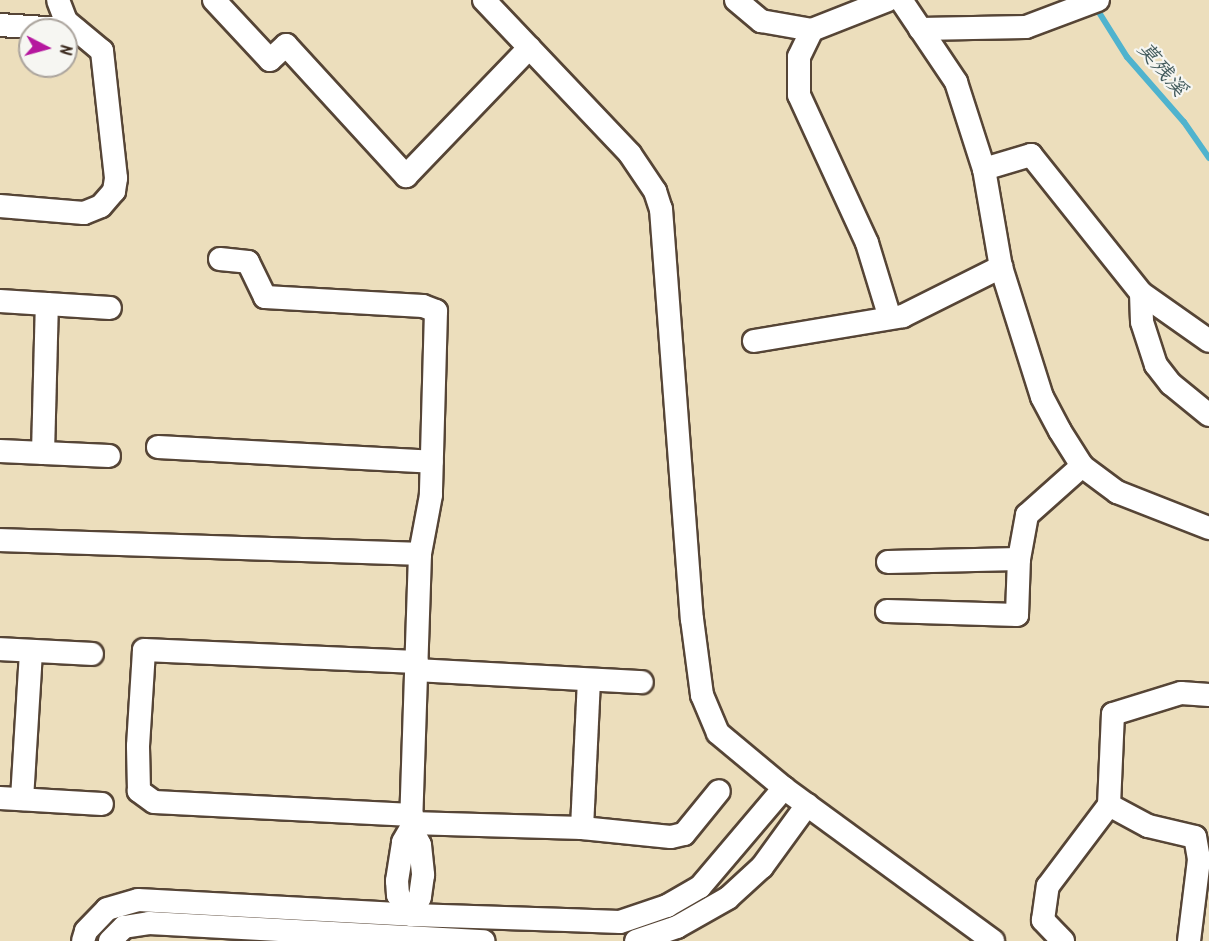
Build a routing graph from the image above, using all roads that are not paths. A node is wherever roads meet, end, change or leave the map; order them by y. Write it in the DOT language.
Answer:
graph roads {
  1 [pos="58,0"];
  2 [pos="214,0"];
  3 [pos="484,0"];
  4 [pos="736,0"];
  5 [pos="888,0"];
  6 [pos="901,0"];
  7 [pos="1088,3"];
  8 [pos="65,18"];
  9 [pos="0,25"];
  10 [pos="18,26"];
  11 [pos="920,29"];
  12 [pos="812,30"];
  13 [pos="78,32"];
  14 [pos="529,48"];
  15 [pos="984,169"];
  16 [pos="0,207"];
  17 [pos="220,259"];
  18 [pos="1001,267"];
  19 [pos="1141,293"];
  20 [pos="0,301"];
  21 [pos="47,304"];
  22 [pos="110,308"];
  23 [pos="890,318"];
  24 [pos="1209,340"];
  25 [pos="754,341"];
  26 [pos="1209,415"];
  27 [pos="158,447"];
  28 [pos="0,451"];
  29 [pos="43,453"];
  30 [pos="110,456"];
  31 [pos="432,462"];
  32 [pos="1082,466"];
  33 [pos="1209,528"];
  34 [pos="0,540"];
  35 [pos="420,554"];
  36 [pos="1019,559"];
  37 [pos="888,562"];
  38 [pos="887,611"];
  39 [pos="0,649"];
  40 [pos="31,651"];
  41 [pos="92,654"];
  42 [pos="417,666"];
  43 [pos="589,680"];
  44 [pos="642,682"];
  45 [pos="1209,695"];
  46 [pos="784,788"];
  47 [pos="720,791"];
  48 [pos="11,799"];
  49 [pos="102,804"];
  50 [pos="807,805"];
  51 [pos="1109,805"];
  52 [pos="411,822"];
  53 [pos="582,828"];
  54 [pos="1202,838"];
  55 [pos="716,871"];
  56 [pos="735,892"];
  57 [pos="412,931"];
  58 [pos="83,941"];
  59 [pos="110,941"];
  60 [pos="484,941"];
  61 [pos="636,941"];
  62 [pos="993,941"];
  63 [pos="1063,941"];
  64 [pos="1189,941"];
  1 -- 8 [label="street"];
  2 -- 14 [label="street"];
  3 -- 14 [label="street"];
  4 -- 12 [label="street"];
  5 -- 12 [label="street"];
  6 -- 11 [label="street"];
  7 -- 11 [label="street"];
  9 -- 10 [label="street"];
  11 -- 15 [label="street"];
  12 -- 23 [label="street"];
  13 -- 16 [label="street"];
  14 -- 46 [label="street"];
  15 -- 18 [label="street"];
  15 -- 19 [label="street"];
  17 -- 31 [label="street"];
  18 -- 23 [label="street"];
  18 -- 32 [label="street"];
  19 -- 24 [label="street"];
  19 -- 26 [label="street"];
  20 -- 21 [label="street"];
  21 -- 22 [label="street"];
  21 -- 29 [label="street"];
  23 -- 25 [label="street"];
  27 -- 31 [label="street"];
  28 -- 29 [label="street"];
  29 -- 30 [label="street"];
  31 -- 35 [label="street"];
  32 -- 33 [label="street"];
  32 -- 36 [label="street"];
  34 -- 35 [label="street"];
  35 -- 42 [label="street"];
  36 -- 37 [label="street"];
  36 -- 38 [label="street"];
  39 -- 40 [label="street"];
  40 -- 41 [label="street"];
  40 -- 48 [label="street"];
  42 -- 43 [label="street"];
  42 -- 52 [label="street"];
  42 -- 52 [label="street"];
  43 -- 44 [label="street"];
  43 -- 53 [label="street"];
  45 -- 51 [label="street"];
  46 -- 50 [label="street"];
  46 -- 55 [label="street"];
  47 -- 53 [label="street"];
  48 -- 49 [label="street"];
  50 -- 56 [label="street"];
  50 -- 62 [label="street"];
  51 -- 54 [label="street"];
  51 -- 63 [label="street"];
  52 -- 53 [label="street"];
  52 -- 57 [label="street"];
  54 -- 64 [label="street"];
  55 -- 56 [label="street"];
  55 -- 57 [label="street"];
  56 -- 61 [label="street"];
  57 -- 58 [label="street"];
  57 -- 59 [label="street"];
  57 -- 60 [label="street"];
}
